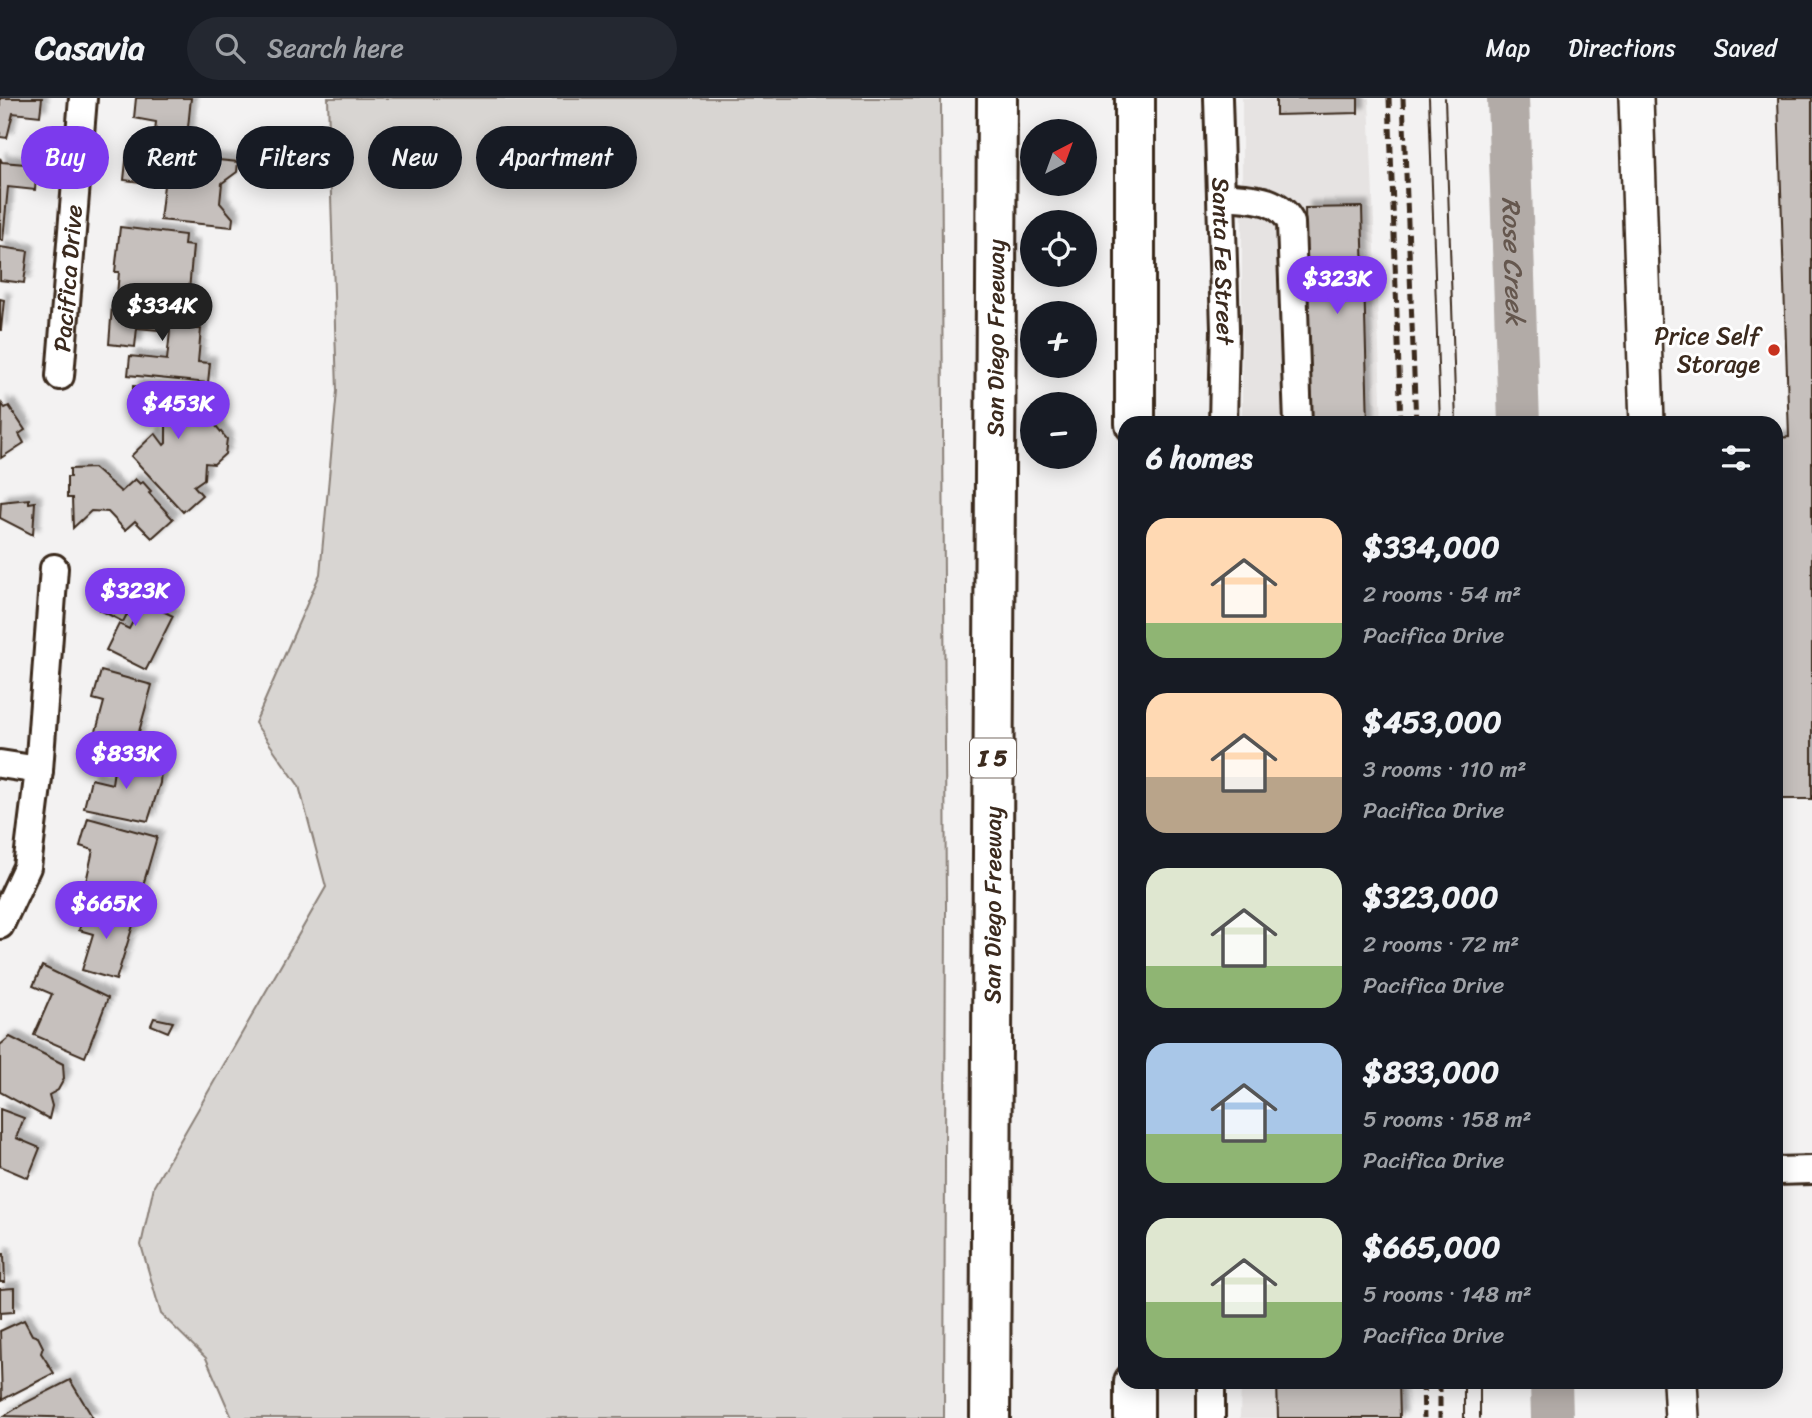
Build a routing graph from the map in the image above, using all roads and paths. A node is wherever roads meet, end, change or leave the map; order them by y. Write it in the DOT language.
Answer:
graph roads {
  1 [pos="83,98"];
  2 [pos="997,98"];
  3 [pos="1135,98"];
  4 [pos="1218,98"];
  5 [pos="1636,98"];
  6 [pos="1222,196"];
  7 [pos="60,376"];
  8 [pos="1135,416"];
  9 [pos="1223,416"];
  10 [pos="1298,416"];
  11 [pos="1647,416"];
  12 [pos="54,568"];
  13 [pos="0,764"];
  14 [pos="39,770"];
  15 [pos="0,925"];
  16 [pos="1812,1170"];
  17 [pos="1783,1171"];
  18 [pos="1134,1389"];
  19 [pos="1211,1389"];
  20 [pos="1680,1389"];
  21 [pos="989,1418"];
  22 [pos="1134,1418"];
  23 [pos="1211,1418"];
  24 [pos="1682,1418"];
  1 -- 7 [label="street, Pacifica Drive"];
  2 -- 21 [label="highway, San Diego Freeway / I 5"];
  3 -- 8 [label="highway"];
  4 -- 6 [label="street, Santa Fe Street"];
  5 -- 11 [label="main road"];
  6 -- 9 [label="street, Santa Fe Street"];
  6 -- 10 [label="street"];
  12 -- 14 [label="street"];
  13 -- 14 [label="street"];
  14 -- 15 [label="street"];
  16 -- 17 [label="street"];
  18 -- 22 [label="highway"];
  19 -- 23 [label="street"];
  20 -- 24 [label="main road"];
}
